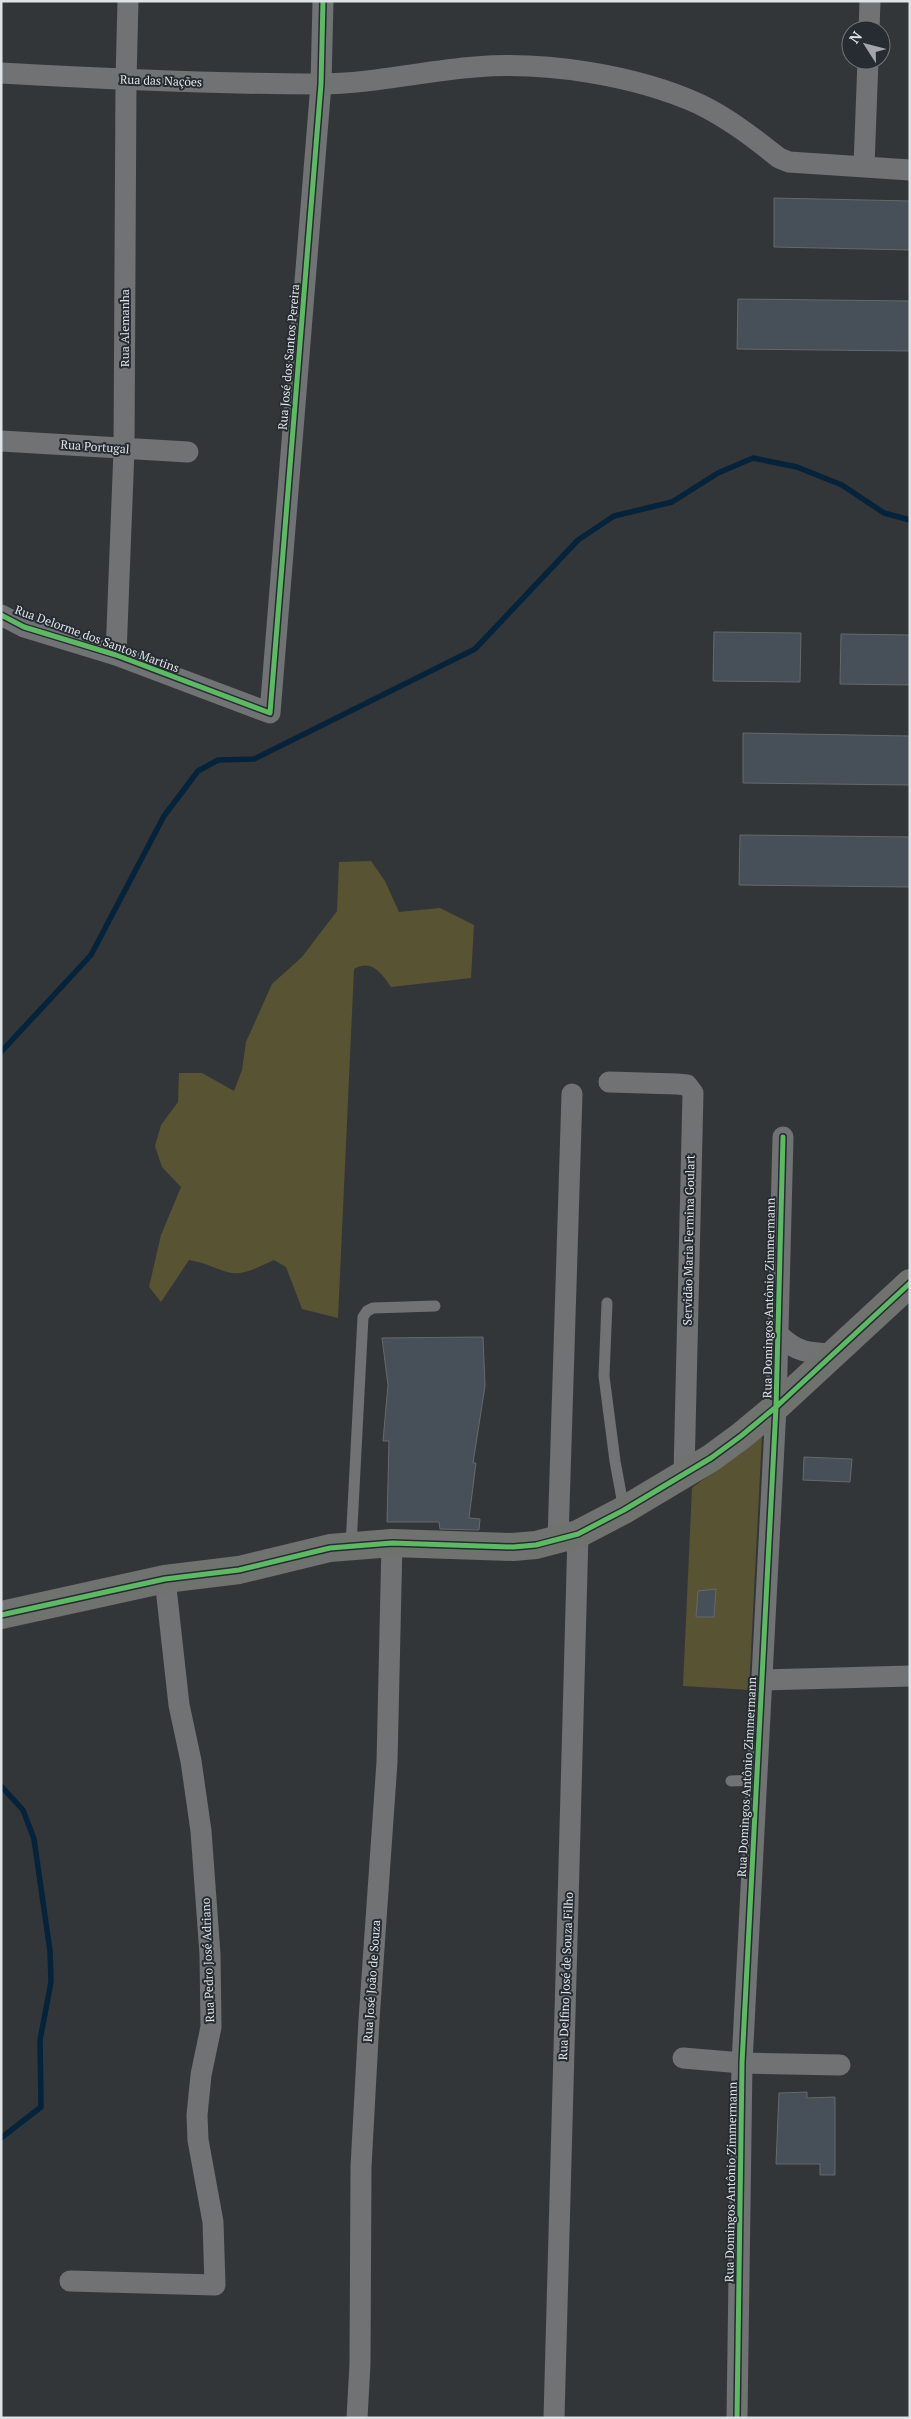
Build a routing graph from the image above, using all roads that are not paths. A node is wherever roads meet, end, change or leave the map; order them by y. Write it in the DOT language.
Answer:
graph roads {
  1 [pos="128,1"];
  2 [pos="323,1"];
  3 [pos="870,1"];
  4 [pos="869,20"];
  5 [pos="868,70"];
  6 [pos="1,73"];
  7 [pos="126,80"];
  8 [pos="321,84"];
  9 [pos="864,166"];
  10 [pos="910,170"];
  11 [pos="1,441"];
  12 [pos="124,450"];
  13 [pos="188,452"];
  14 [pos="1,615"];
  15 [pos="116,654"];
  16 [pos="270,713"];
  17 [pos="609,1082"];
  18 [pos="572,1094"];
  19 [pos="783,1137"];
  20 [pos="910,1283"];
  21 [pos="607,1303"];
  22 [pos="435,1306"];
  23 [pos="778,1334"];
  24 [pos="834,1354"];
  25 [pos="776,1407"];
  26 [pos="684,1474"];
  27 [pos="624,1510"];
  28 [pos="568,1537"];
  29 [pos="392,1543"];
  30 [pos="351,1546"];
  31 [pos="165,1579"];
  32 [pos="1,1615"];
  33 [pos="910,1676"];
  34 [pos="762,1680"];
  35 [pos="757,1780"];
  36 [pos="732,1781"];
  37 [pos="683,2058"];
  38 [pos="742,2063"];
  39 [pos="840,2065"];
  40 [pos="70,2281"];
  41 [pos="356,2418"];
  42 [pos="554,2418"];
  43 [pos="738,2418"];
  1 -- 7 [label="street, Rua Alemanha"];
  2 -- 8 [label="street, Rua José dos Santos Pereira"];
  3 -- 4 [label="street"];
  5 -- 9 [label="street"];
  6 -- 7 [label="street, Rua das Nações"];
  7 -- 8 [label="street, Rua das Nações"];
  7 -- 12 [label="street, Rua Alemanha"];
  8 -- 9 [label="street, Rua das Nações"];
  8 -- 16 [label="street, Rua José dos Santos Pereira"];
  9 -- 10 [label="street, Rua das Nações"];
  11 -- 12 [label="street, Rua Portugal"];
  12 -- 13 [label="street, Rua Portugal"];
  12 -- 15 [label="street, Rua Alemanha"];
  14 -- 15 [label="street, Rua Delorme dos Santos Martins"];
  15 -- 16 [label="street, Rua Delorme dos Santos Martins"];
  17 -- 26 [label="street, Servidão Maria Fermina Goulart"];
  18 -- 28 [label="street, Rua Delfino José de Souza Filho"];
  19 -- 23 [label="street, Rua Domingos Antônio Zimmermann"];
  20 -- 24 [label="street"];
  21 -- 27 [label="lane"];
  22 -- 30 [label="lane"];
  23 -- 24 [label="street"];
  23 -- 25 [label="street, Rua Domingos Antônio Zimmermann"];
  24 -- 25 [label="street"];
  25 -- 26 [label="street"];
  25 -- 34 [label="street, Rua Domingos Antônio Zimmermann"];
  26 -- 27 [label="street"];
  27 -- 28 [label="street"];
  28 -- 29 [label="street"];
  28 -- 42 [label="street, Rua Delfino José de Souza Filho"];
  29 -- 30 [label="street"];
  29 -- 41 [label="street, Rua José João de Souza"];
  30 -- 31 [label="street"];
  31 -- 32 [label="street"];
  31 -- 40 [label="street, Rua Pedro José Adriano"];
  33 -- 34 [label="street"];
  34 -- 35 [label="street, Rua Domingos Antônio Zimmermann"];
  35 -- 36 [label="lane"];
  35 -- 38 [label="street, Rua Domingos Antônio Zimmermann"];
  37 -- 38 [label="street"];
  38 -- 39 [label="street"];
  38 -- 43 [label="street, Rua Domingos Antônio Zimmermann"];
}
